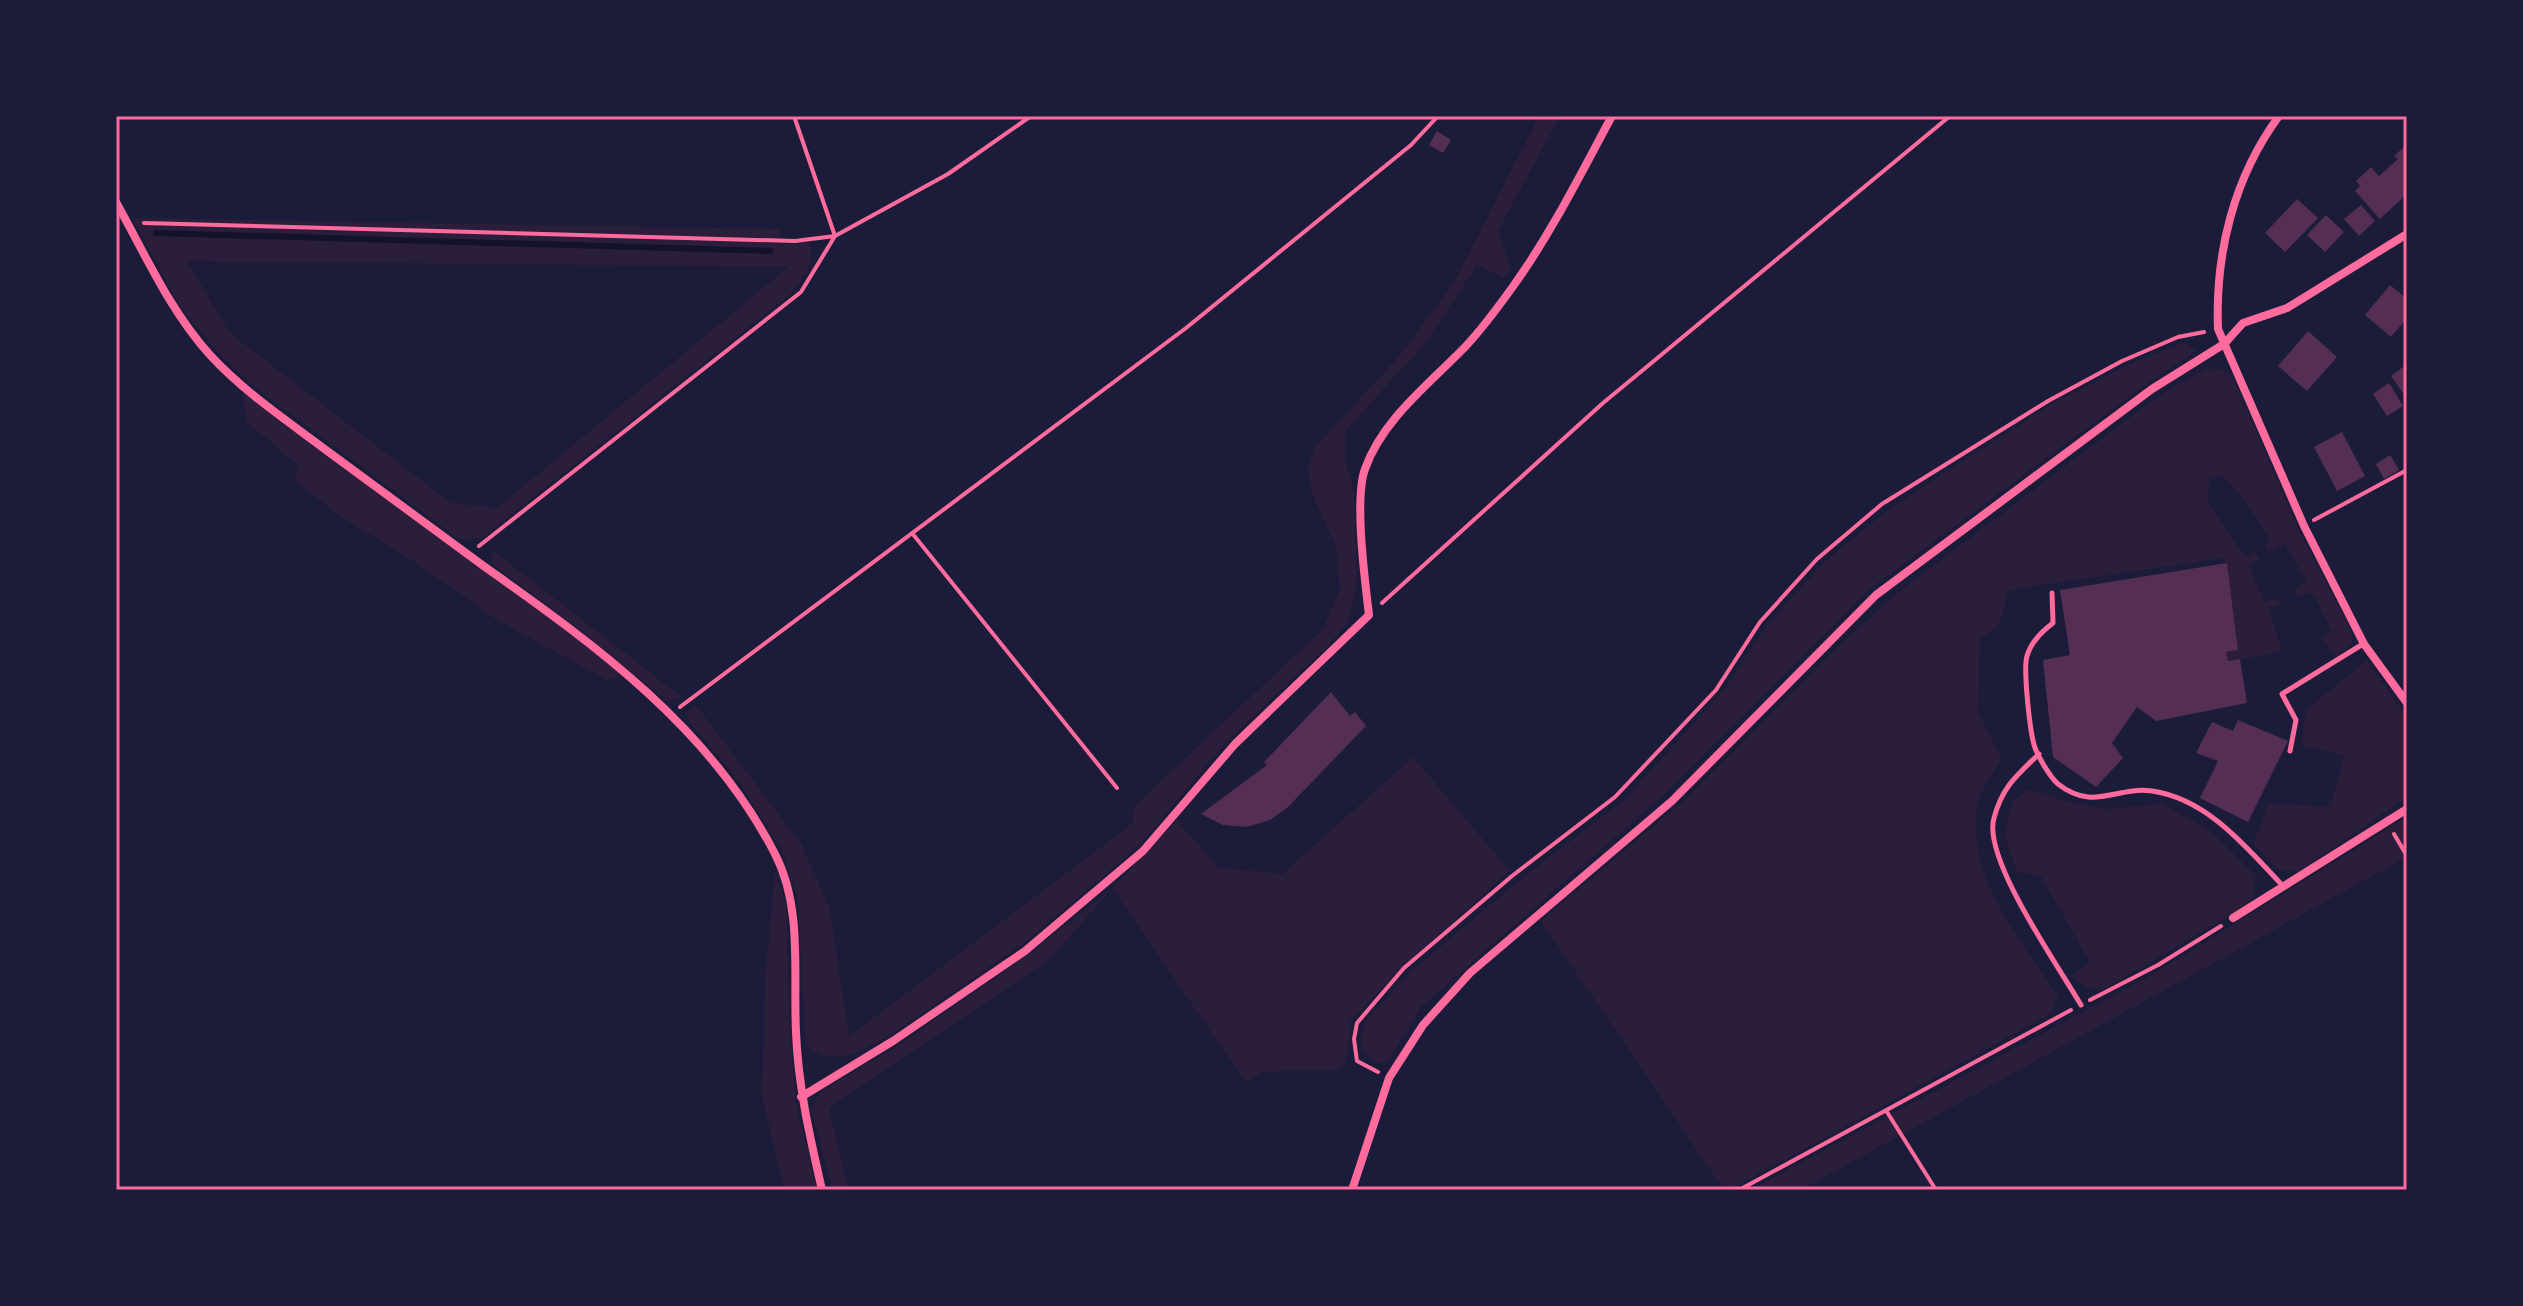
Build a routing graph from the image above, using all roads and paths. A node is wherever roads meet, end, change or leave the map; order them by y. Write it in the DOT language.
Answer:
graph roads {
  1 [pos="794,116"];
  2 [pos="1031,116"];
  3 [pos="1438,116"];
  4 [pos="1612,116"];
  5 [pos="1950,116"];
  6 [pos="2279,116"];
  7 [pos="116,202"];
  8 [pos="128,223"];
  9 [pos="2407,234"];
  10 [pos="835,236"];
  11 [pos="2218,329"];
  12 [pos="2224,344"];
  13 [pos="2407,470"];
  14 [pos="2304,526"];
  15 [pos="912,533"];
  16 [pos="468,554"];
  17 [pos="2052,593"];
  18 [pos="1369,615"];
  19 [pos="2364,644"];
  20 [pos="2407,703"];
  21 [pos="672,714"];
  22 [pos="2290,751"];
  23 [pos="2039,754"];
  24 [pos="1117,788"];
  25 [pos="2407,809"];
  26 [pos="2386,822"];
  27 [pos="2407,856"];
  28 [pos="2283,886"];
  29 [pos="2233,918"];
  30 [pos="2081,1005"];
  31 [pos="1389,1078"];
  32 [pos="801,1097"];
  33 [pos="1887,1112"];
  34 [pos="822,1190"];
  35 [pos="1352,1190"];
  36 [pos="1739,1190"];
  37 [pos="1936,1190"];
  1 -- 10 [label="path"];
  2 -- 10 [label="path"];
  3 -- 15 [label="path"];
  4 -- 18 [label="street"];
  5 -- 18 [label="path"];
  6 -- 11 [label="street"];
  7 -- 8 [label="street"];
  8 -- 10 [label="path"];
  8 -- 16 [label="street"];
  9 -- 12 [label="street"];
  10 -- 16 [label="path"];
  11 -- 12 [label="street"];
  11 -- 31 [label="path"];
  12 -- 14 [label="street"];
  12 -- 31 [label="street"];
  13 -- 14 [label="path"];
  14 -- 19 [label="street"];
  15 -- 21 [label="path"];
  15 -- 24 [label="path"];
  16 -- 21 [label="street"];
  17 -- 23 [label="lane"];
  18 -- 32 [label="street"];
  19 -- 20 [label="street"];
  19 -- 22 [label="lane"];
  21 -- 32 [label="street"];
  23 -- 28 [label="lane"];
  23 -- 30 [label="lane"];
  25 -- 26 [label="street"];
  26 -- 27 [label="path"];
  26 -- 28 [label="street"];
  28 -- 29 [label="street"];
  29 -- 30 [label="path"];
  30 -- 33 [label="path"];
  31 -- 35 [label="street"];
  32 -- 34 [label="street"];
  33 -- 36 [label="path"];
  33 -- 37 [label="path"];
}
